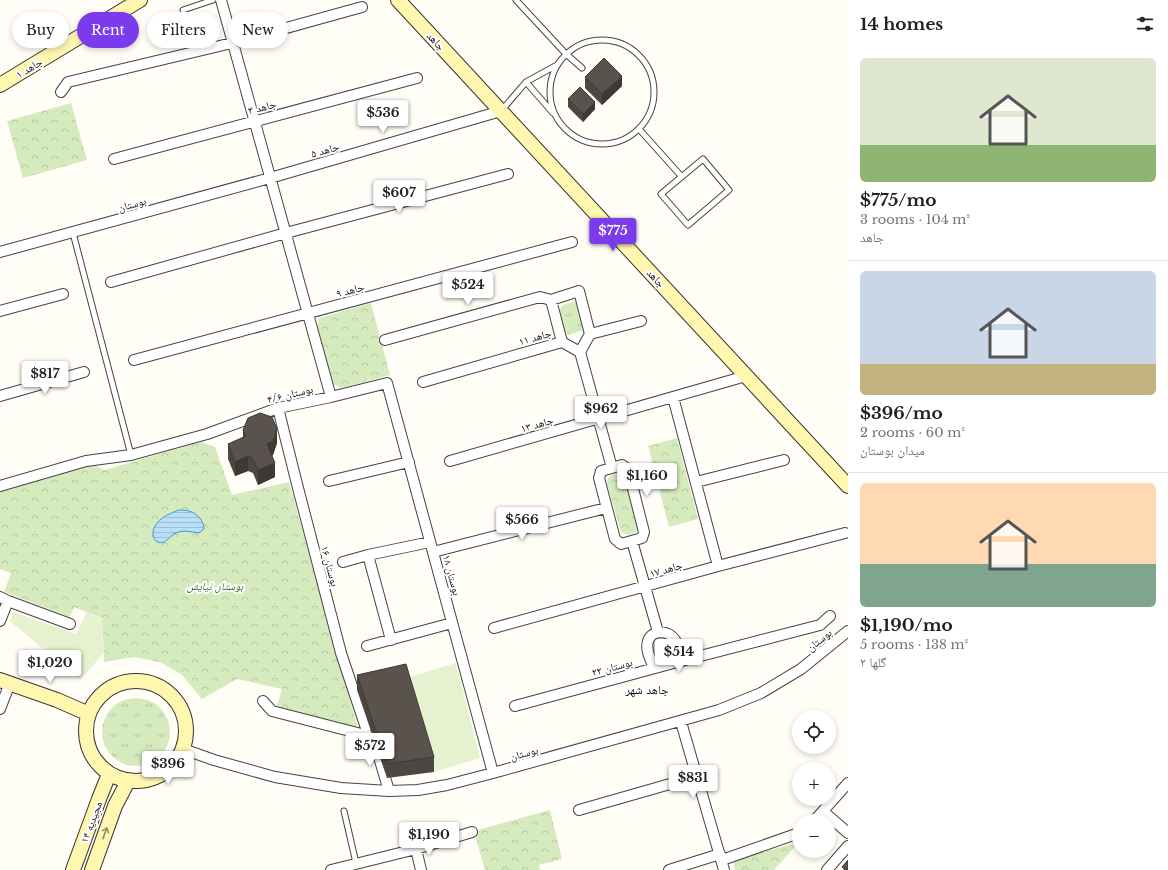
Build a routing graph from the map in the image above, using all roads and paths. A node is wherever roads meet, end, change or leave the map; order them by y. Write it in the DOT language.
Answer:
graph roads {
  1 [pos="140,0"];
  2 [pos="212,0"];
  3 [pos="221,0"];
  4 [pos="398,0"];
  5 [pos="516,0"];
  6 [pos="362,7"];
  7 [pos="183,10"];
  8 [pos="228,27"];
  9 [pos="288,27"];
  10 [pos="228,44"];
  11 [pos="233,48"];
  12 [pos="566,54"];
  13 [pos="558,64"];
  14 [pos="582,68"];
  15 [pos="417,78"];
  16 [pos="526,82"];
  17 [pos="0,85"];
  18 [pos="61,92"];
  19 [pos="501,111"];
  20 [pos="555,115"];
  21 [pos="254,121"];
  22 [pos="639,129"];
  23 [pos="114,159"];
  24 [pos="508,174"];
  25 [pos="682,177"];
  26 [pos="270,178"];
  27 [pos="73,233"];
  28 [pos="286,233"];
  29 [pos="572,242"];
  30 [pos="0,252"];
  31 [pos="111,282"];
  32 [pos="63,294"];
  33 [pos="551,300"];
  34 [pos="0,311"];
  35 [pos="308,313"];
  36 [pos="641,321"];
  37 [pos="590,334"];
  38 [pos="385,340"];
  39 [pos="562,342"];
  40 [pos="580,352"];
  41 [pos="134,360"];
  42 [pos="84,372"];
  43 [pos="746,376"];
  44 [pos="423,382"];
  45 [pos="387,383"];
  46 [pos="0,396"];
  47 [pos="331,397"];
  48 [pos="674,397"];
  49 [pos="278,408"];
  50 [pos="598,419"];
  51 [pos="131,455"];
  52 [pos="784,460"];
  53 [pos="450,461"];
  54 [pos="409,462"];
  55 [pos="612,468"];
  56 [pos="328,481"];
  57 [pos="696,482"];
  58 [pos="0,486"];
  59 [pos="848,486"];
  60 [pos="606,508"];
  61 [pos="844,533"];
  62 [pos="632,541"];
  63 [pos="431,547"];
  64 [pos="368,555"];
  65 [pos="343,562"];
  66 [pos="718,566"];
  67 [pos="645,587"];
  68 [pos="4,599"];
  69 [pos="830,616"];
  70 [pos="0,621"];
  71 [pos="452,623"];
  72 [pos="70,624"];
  73 [pos="494,628"];
  74 [pos="848,631"];
  75 [pos="658,632"];
  76 [pos="391,640"];
  77 [pos="367,646"];
  78 [pos="681,661"];
  79 [pos="654,668"];
  80 [pos="5,681"];
  81 [pos="263,701"];
  82 [pos="514,706"];
  83 [pos="0,709"];
  84 [pos="89,714"];
  85 [pos="681,722"];
  86 [pos="366,728"];
  87 [pos="183,749"];
  88 [pos="494,773"];
  89 [pos="109,774"];
  90 [pos="698,776"];
  91 [pos="128,781"];
  92 [pos="848,783"];
  93 [pos="389,791"];
  94 [pos="579,810"];
  95 [pos="344,811"];
  96 [pos="824,812"];
  97 [pos="472,832"];
  98 [pos="848,833"];
  99 [pos="792,836"];
  100 [pos="848,846"];
  101 [pos="416,849"];
  102 [pos="722,861"];
  103 [pos="356,863"];
  104 [pos="78,869"];
  105 [pos="92,870"];
  106 [pos="331,870"];
  107 [pos="421,870"];
  108 [pos="669,870"];
  109 [pos="827,870"];
  1 -- 17 [label="street, جاهد ۱"];
  2 -- 7 [label="lane"];
  3 -- 8 [label="street"];
  4 -- 19 [label="street, جاهد"];
  5 -- 12 [label="lane"];
  6 -- 9 [label="street"];
  10 -- 18 [label="street"];
  11 -- 21 [label="street"];
  12 -- 13 [label="lane"];
  12 -- 14 [label="lane"];
  12 -- 22 [label="lane"];
  13 -- 16 [label="lane"];
  13 -- 20 [label="lane"];
  15 -- 21 [label="street, جاهد ۳"];
  16 -- 19 [label="lane"];
  16 -- 20 [label="lane"];
  19 -- 26 [label="street, جاهد ۵"];
  19 -- 43 [label="street, جاهد"];
  20 -- 22 [label="lane"];
  21 -- 23 [label="street, جاهد ۳"];
  21 -- 26 [label="street"];
  22 -- 25 [label="lane"];
  24 -- 28 [label="street"];
  25 -- 25 [label="lane"];
  26 -- 27 [label="street, بوستان"];
  26 -- 28 [label="street"];
  27 -- 30 [label="street, بوستان"];
  27 -- 51 [label="lane"];
  28 -- 31 [label="street"];
  28 -- 35 [label="street"];
  29 -- 35 [label="street, جاهد ۹"];
  32 -- 34 [label="street"];
  33 -- 37 [label="street"];
  33 -- 38 [label="street"];
  33 -- 39 [label="street"];
  35 -- 41 [label="street, جاهد ۹"];
  35 -- 47 [label="street"];
  36 -- 37 [label="street"];
  37 -- 40 [label="street"];
  39 -- 40 [label="street, جاهد ۱۱"];
  39 -- 44 [label="street, جاهد ۱۱"];
  40 -- 50 [label="street"];
  42 -- 46 [label="street"];
  43 -- 48 [label="street, جاهد ۱۳"];
  43 -- 59 [label="street, جاهد"];
  45 -- 47 [label="street, بوستان ۴/۶"];
  45 -- 54 [label="street, بوستان ۱۸"];
  47 -- 49 [label="street, بوستان ۴/۶"];
  48 -- 50 [label="street, جاهد ۱۳"];
  48 -- 57 [label="street"];
  49 -- 51 [label="street, بوستان ۴/۶"];
  49 -- 86 [label="street, بوستان ۱۶"];
  50 -- 53 [label="street, جاهد ۱۳"];
  50 -- 55 [label="street"];
  51 -- 58 [label="street, بوستان ۴/۶"];
  52 -- 57 [label="street"];
  54 -- 56 [label="street"];
  54 -- 63 [label="street, بوستان ۱۸"];
  55 -- 60 [label="street"];
  55 -- 62 [label="street"];
  57 -- 66 [label="street"];
  60 -- 62 [label="street"];
  60 -- 63 [label="street"];
  61 -- 66 [label="street, جاهد ۱۷"];
  62 -- 67 [label="street"];
  63 -- 64 [label="street"];
  63 -- 71 [label="street, بوستان ۱۸"];
  64 -- 65 [label="street"];
  64 -- 76 [label="street"];
  66 -- 67 [label="street, جاهد ۱۷"];
  67 -- 73 [label="street, جاهد ۱۷"];
  67 -- 75 [label="street"];
  68 -- 70 [label="street"];
  68 -- 72 [label="street"];
  69 -- 78 [label="street, بوستان ۲۲"];
  71 -- 76 [label="street"];
  71 -- 88 [label="street, بوستان ۱۸"];
  74 -- 85 [label="street, بوستان"];
  75 -- 78 [label="street"];
  75 -- 79 [label="street"];
  76 -- 77 [label="street"];
  78 -- 79 [label="street, بوستان ۲۲"];
  79 -- 82 [label="street, بوستان ۲۲"];
  80 -- 83 [label="street"];
  80 -- 84 [label="street"];
  81 -- 93 [label="street"];
  84 -- 87 [label="street"];
  84 -- 89 [label="street"];
  85 -- 88 [label="street, بوستان"];
  85 -- 90 [label="street"];
  87 -- 91 [label="street"];
  87 -- 93 [label="street, بوستان"];
  88 -- 93 [label="street, بوستان"];
  89 -- 91 [label="street"];
  89 -- 104 [label="street, مجیدیه ۱۴"];
  90 -- 94 [label="street"];
  90 -- 102 [label="street"];
  105 -- 91 [label="street, one-way"];
  92 -- 96 [label="street"];
  95 -- 103 [label="lane"];
  96 -- 98 [label="street"];
  97 -- 101 [label="street"];
  99 -- 102 [label="street"];
  100 -- 109 [label="street"];
  101 -- 103 [label="street"];
  101 -- 107 [label="street"];
  102 -- 108 [label="street"];
  103 -- 106 [label="street"];
}
